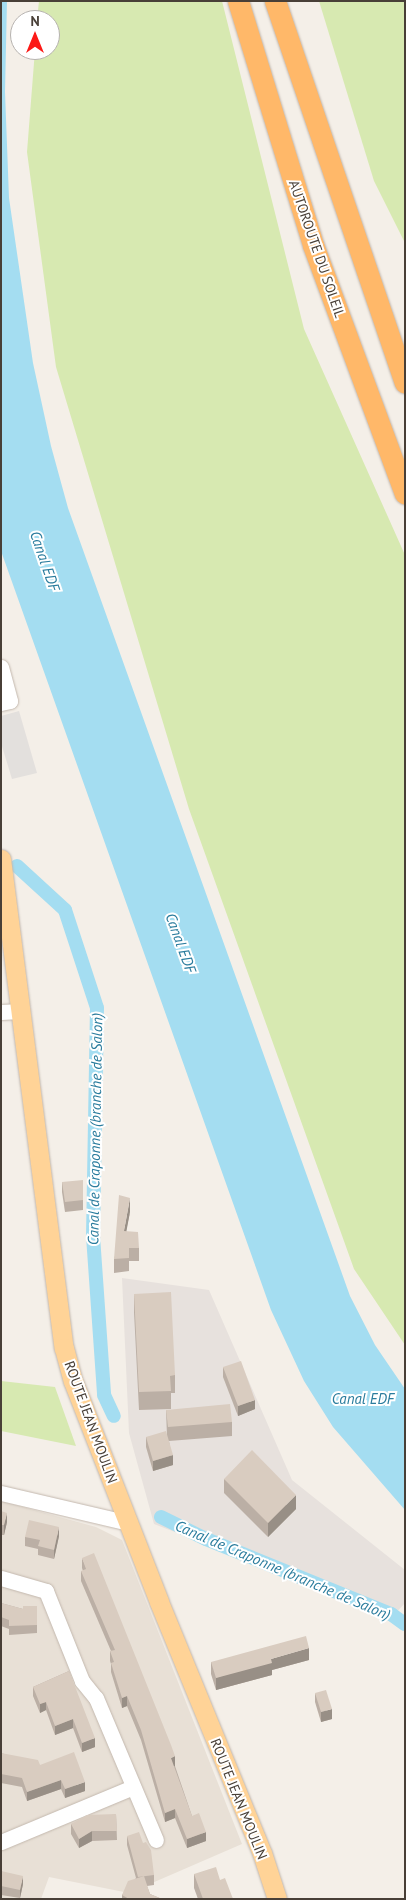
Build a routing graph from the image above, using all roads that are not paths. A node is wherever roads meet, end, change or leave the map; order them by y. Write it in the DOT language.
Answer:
graph roads {
  1 [pos="238,1"];
  2 [pos="275,1"];
  3 [pos="291,1"];
  4 [pos="286,35"];
  5 [pos="405,382"];
  6 [pos="405,494"];
  7 [pos="1,667"];
  8 [pos="3,707"];
  9 [pos="1,859"];
  10 [pos="4,907"];
  11 [pos="11,1012"];
  12 [pos="1,1493"];
  13 [pos="129,1523"];
  14 [pos="1,1578"];
  15 [pos="133,1787"];
  16 [pos="156,1840"];
  17 [pos="1,1842"];
  18 [pos="277,1899"];
  1 -- 6 [label="highway, AUTOROUTE DU SOLEIL"];
  2 -- 4 [label="highway"];
  3 -- 4 [label="highway"];
  4 -- 5 [label="highway"];
  7 -- 8 [label="street"];
  9 -- 10 [label="main road, ROUTE JEAN MOULIN"];
  10 -- 11 [label="main road, ROUTE JEAN MOULIN"];
  11 -- 13 [label="main road, ROUTE JEAN MOULIN"];
  12 -- 13 [label="street"];
  13 -- 18 [label="main road, ROUTE JEAN MOULIN"];
  14 -- 15 [label="street"];
  15 -- 16 [label="street"];
  15 -- 17 [label="street"];
}
